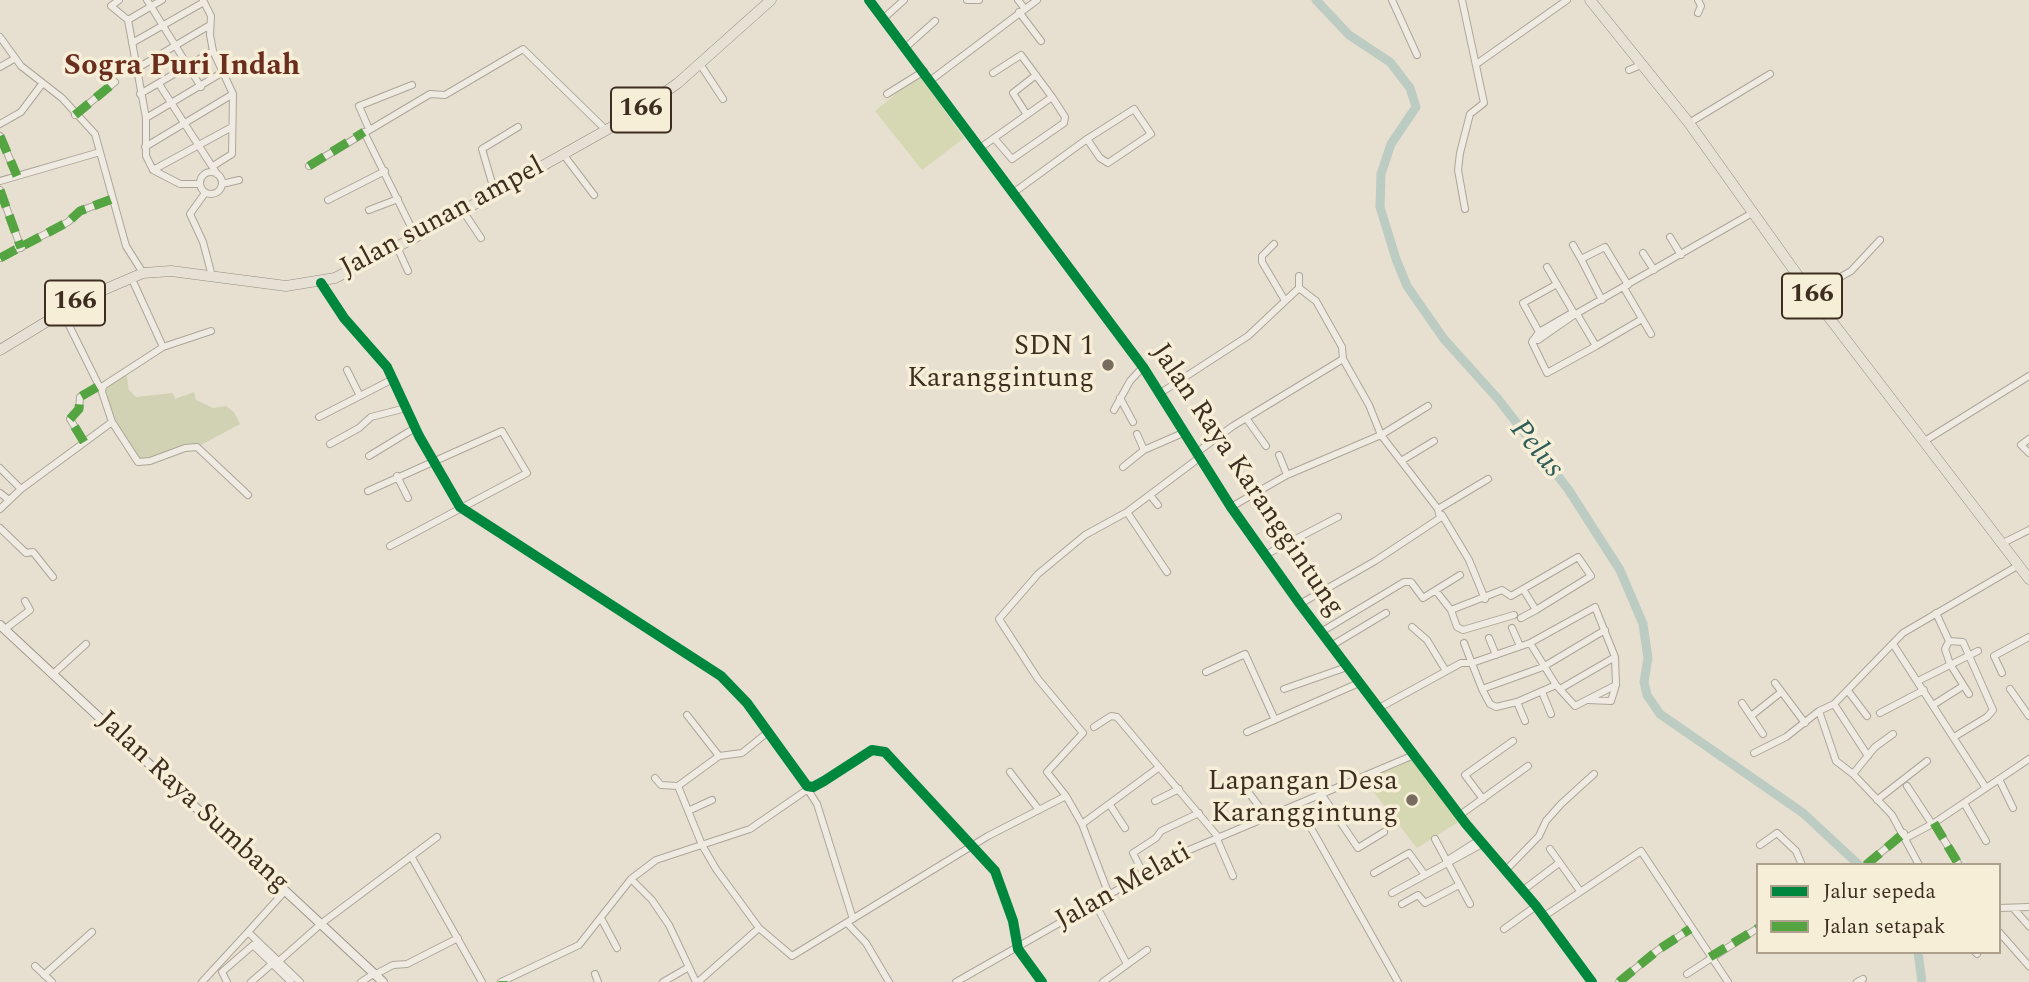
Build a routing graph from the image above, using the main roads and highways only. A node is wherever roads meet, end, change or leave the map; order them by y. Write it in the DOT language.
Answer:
graph roads {
  1 [pos="771,0"];
  2 [pos="1590,0"];
  3 [pos="0,350"];
  4 [pos="2029,579"];
  1 -- 3 [label="main road, Jalan sunan ampel / 166"];
  2 -- 4 [label="main road, 166"];
}
